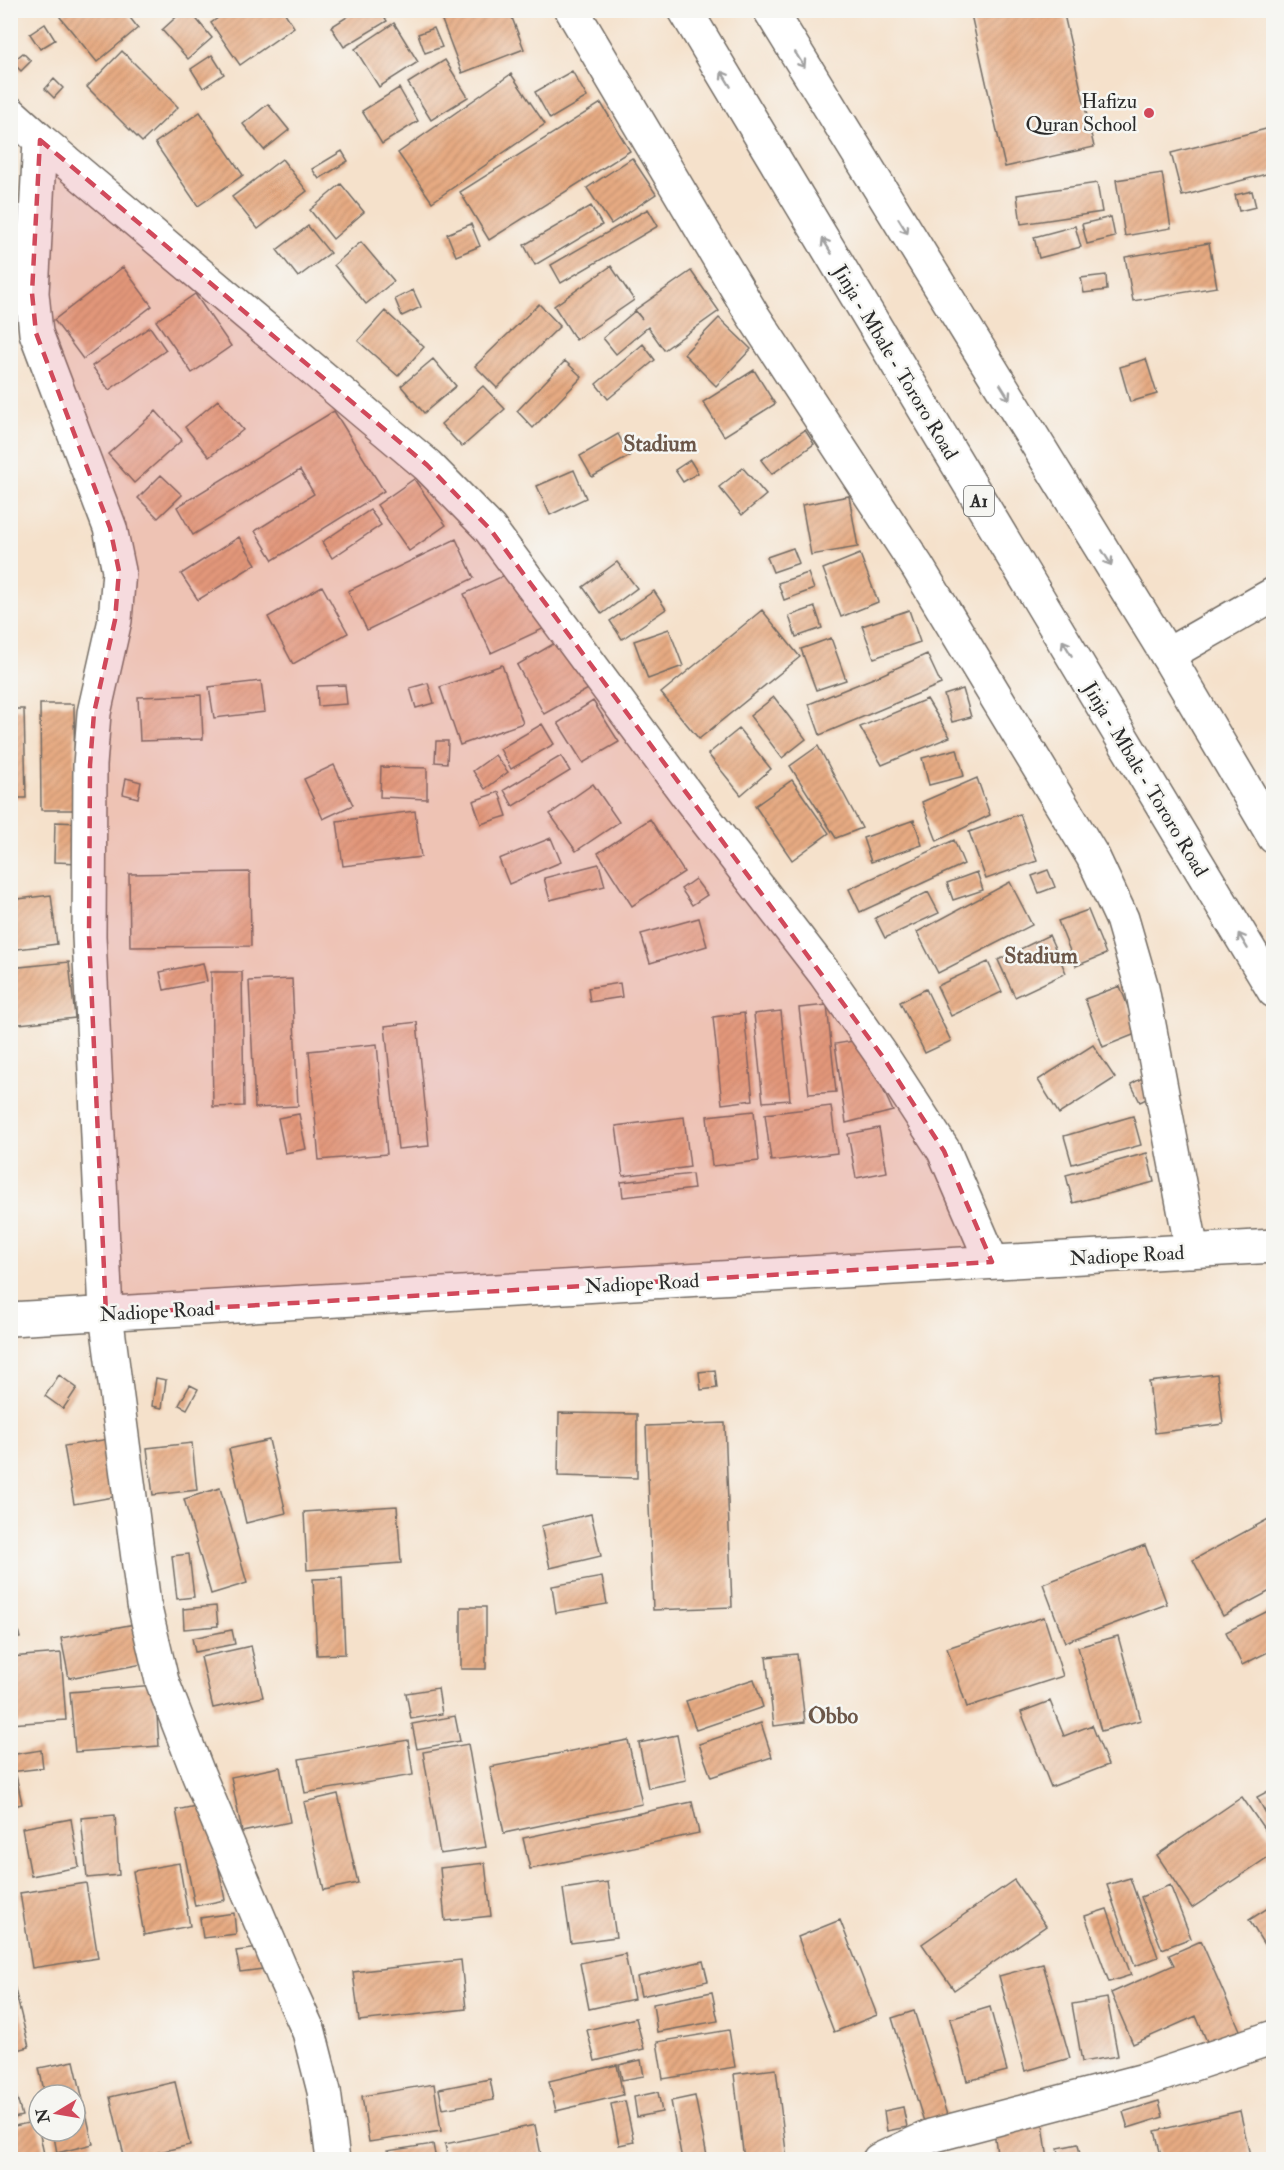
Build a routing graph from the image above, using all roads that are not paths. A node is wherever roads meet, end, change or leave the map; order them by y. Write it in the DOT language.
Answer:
graph roads {
  1 [pos="572,10"];
  2 [pos="685,10"];
  3 [pos="770,10"];
  4 [pos="10,113"];
  5 [pos="40,140"];
  6 [pos="1274,594"];
  7 [pos="1167,655"];
  8 [pos="1274,837"];
  9 [pos="1274,991"];
  10 [pos="1274,1246"];
  11 [pos="1192,1251"];
  12 [pos="992,1262"];
  13 [pos="106,1314"];
  14 [pos="10,1319"];
  15 [pos="1274,2037"];
  16 [pos="333,2160"];
  17 [pos="879,2160"];
  1 -- 11 [label="main road"];
  9 -- 2 [label="main road, Jinja - Mbale - Tororo Road / A1, one-way"];
  3 -- 7 [label="main road, one-way"];
  4 -- 5 [label="main road"];
  5 -- 12 [label="main road"];
  5 -- 13 [label="main road"];
  6 -- 7 [label="main road"];
  7 -- 8 [label="main road"];
  10 -- 11 [label="main road, Nadiope Road"];
  11 -- 12 [label="main road, Nadiope Road"];
  12 -- 13 [label="main road, Nadiope Road"];
  13 -- 14 [label="main road, Nadiope Road"];
  13 -- 16 [label="main road"];
  15 -- 17 [label="main road"];
}
